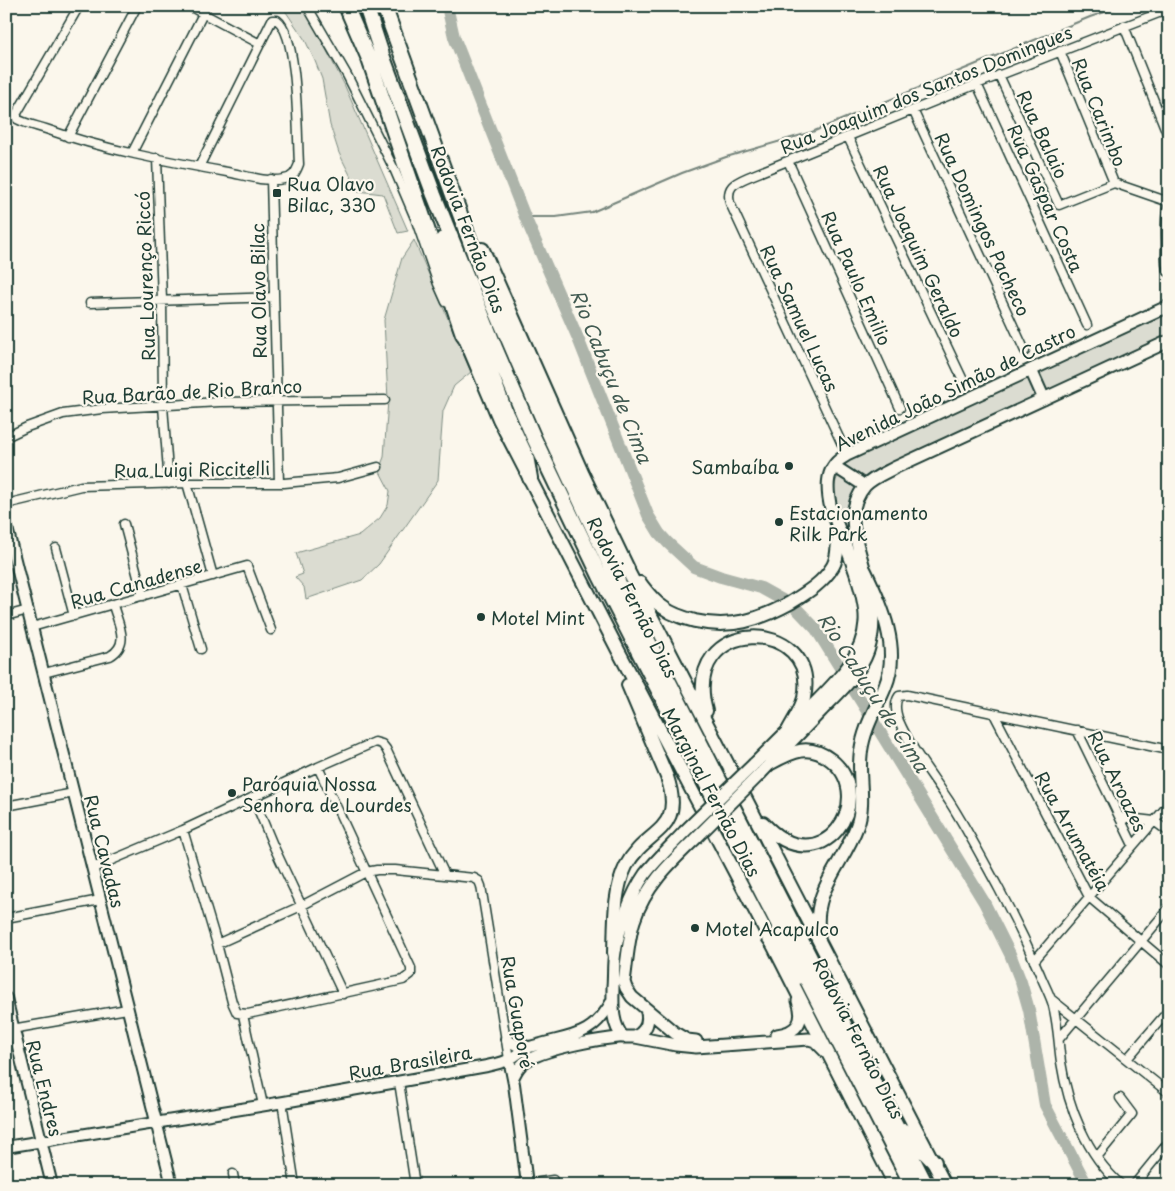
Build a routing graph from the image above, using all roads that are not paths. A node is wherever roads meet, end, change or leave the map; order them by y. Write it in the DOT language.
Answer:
graph roads {
  1 [pos="79,6"];
  2 [pos="137,6"];
  3 [pos="189,6"];
  4 [pos="307,6"];
  5 [pos="366,6"];
  6 [pos="384,6"];
  7 [pos="347,7"];
  8 [pos="1169,9"];
  9 [pos="205,10"];
  10 [pos="1124,26"];
  11 [pos="260,44"];
  12 [pos="1060,52"];
  13 [pos="999,75"];
  14 [pos="977,84"];
  15 [pos="913,110"];
  16 [pos="68,137"];
  17 [pos="848,137"];
  18 [pos="1169,138"];
  19 [pos="132,154"];
  20 [pos="157,158"];
  21 [pos="788,161"];
  22 [pos="199,167"];
  23 [pos="271,180"];
  24 [pos="1114,183"];
  25 [pos="451,190"];
  26 [pos="728,193"];
  27 [pos="434,195"];
  28 [pos="1169,202"];
  29 [pos="1169,210"];
  30 [pos="1169,247"];
  31 [pos="1169,270"];
  32 [pos="274,297"];
  33 [pos="162,300"];
  34 [pos="90,303"];
  35 [pos="1169,306"];
  36 [pos="1087,324"];
  37 [pos="463,334"];
  38 [pos="1169,341"];
  39 [pos="1025,351"];
  40 [pos="1031,370"];
  41 [pos="962,378"];
  42 [pos="1044,399"];
  43 [pos="385,400"];
  44 [pos="276,401"];
  45 [pos="163,406"];
  46 [pos="900,408"];
  47 [pos="6,437"];
  48 [pos="847,455"];
  49 [pos="834,466"];
  50 [pos="378,467"];
  51 [pos="530,478"];
  52 [pos="187,483"];
  53 [pos="169,484"];
  54 [pos="279,484"];
  55 [pos="865,486"];
  56 [pos="6,504"];
  57 [pos="6,524"];
  58 [pos="124,524"];
  59 [pos="840,533"];
  60 [pos="56,548"];
  61 [pos="627,569"];
  62 [pos="865,571"];
  63 [pos="213,576"];
  64 [pos="182,585"];
  65 [pos="143,596"];
  66 [pos="113,605"];
  67 [pos="28,610"];
  68 [pos="6,616"];
  69 [pos="74,616"];
  70 [pos="32,627"];
  71 [pos="271,630"];
  72 [pos="201,649"];
  73 [pos="619,652"];
  74 [pos="853,669"];
  75 [pos="44,673"];
  76 [pos="835,690"];
  77 [pos="994,714"];
  78 [pos="789,730"];
  79 [pos="1077,730"];
  80 [pos="712,733"];
  81 [pos="1169,750"];
  82 [pos="771,762"];
  83 [pos="318,766"];
  84 [pos="74,793"];
  85 [pos="254,797"];
  86 [pos="1169,804"];
  87 [pos="6,806"];
  88 [pos="752,811"];
  89 [pos="1120,817"];
  90 [pos="1154,821"];
  91 [pos="184,830"];
  92 [pos="1169,832"];
  93 [pos="1133,845"];
  94 [pos="93,868"];
  95 [pos="366,872"];
  96 [pos="446,875"];
  97 [pos="1089,897"];
  98 [pos="100,900"];
  99 [pos="301,906"];
  100 [pos="1169,908"];
  101 [pos="6,918"];
  102 [pos="768,937"];
  103 [pos="1141,942"];
  104 [pos="217,944"];
  105 [pos="821,945"];
  106 [pos="614,953"];
  107 [pos="1034,961"];
  108 [pos="1169,966"];
  109 [pos="794,988"];
  110 [pos="343,994"];
  111 [pos="6,998"];
  112 [pos="613,999"];
  113 [pos="1051,999"];
  114 [pos="128,1009"];
  115 [pos="646,1009"];
  116 [pos="1169,1010"];
  117 [pos="824,1012"];
  118 [pos="243,1014"];
  119 [pos="1075,1018"];
  120 [pos="10,1029"];
  121 [pos="623,1037"];
  122 [pos="635,1037"];
  123 [pos="1060,1038"];
  124 [pos="506,1039"];
  125 [pos="530,1047"];
  126 [pos="830,1056"];
  127 [pos="509,1059"];
  128 [pos="1127,1059"];
  129 [pos="513,1078"];
  130 [pos="399,1082"];
  131 [pos="1169,1093"];
  132 [pos="1120,1098"];
  133 [pos="284,1102"];
  134 [pos="263,1105"];
  135 [pos="894,1121"];
  136 [pos="156,1122"];
  137 [pos="42,1141"];
  138 [pos="1169,1142"];
  139 [pos="6,1147"];
  140 [pos="1097,1157"];
  141 [pos="934,1162"];
  142 [pos="233,1174"];
  143 [pos="553,1180"];
  144 [pos="523,1184"];
  145 [pos="52,1185"];
  146 [pos="172,1185"];
  147 [pos="235,1185"];
  148 [pos="295,1185"];
  149 [pos="415,1185"];
  150 [pos="895,1185"];
  151 [pos="912,1185"];
  152 [pos="926,1185"];
  153 [pos="945,1185"];
  154 [pos="1121,1185"];
  155 [pos="1134,1185"];
  1 -- 16 [label="street"];
  2 -- 16 [label="street"];
  3 -- 9 [label="street"];
  4 -- 37 [label="street"];
  5 -- 27 [label="highway, Rodovia Fernão Dias"];
  6 -- 25 [label="highway, Rodovia Fernão Dias"];
  7 -- 37 [label="highway"];
  8 -- 10 [label="street, Rua Joaquim dos Santos Domingues"];
  9 -- 11 [label="street"];
  9 -- 19 [label="street"];
  10 -- 12 [label="street, Rua Joaquim dos Santos Domingues"];
  10 -- 18 [label="street"];
  11 -- 22 [label="street"];
  11 -- 23 [label="street"];
  12 -- 13 [label="street, Rua Joaquim dos Santos Domingues"];
  12 -- 24 [label="street, Rua Carimbo"];
  13 -- 14 [label="street, Rua Joaquim dos Santos Domingues"];
  13 -- 24 [label="street, Rua Balaio"];
  14 -- 15 [label="street, Rua Joaquim dos Santos Domingues"];
  14 -- 36 [label="street, Rua Gaspar Costa"];
  15 -- 17 [label="street, Rua Joaquim dos Santos Domingues"];
  15 -- 39 [label="street, Rua Domingos Pacheco"];
  16 -- 19 [label="street"];
  17 -- 21 [label="street, Rua Joaquim dos Santos Domingues"];
  17 -- 41 [label="street, Rua Joaquim Geraldo"];
  19 -- 20 [label="street"];
  20 -- 22 [label="street"];
  20 -- 33 [label="street, Rua Lourenço Riccó"];
  21 -- 26 [label="street, Rua Joaquim dos Santos Domingues"];
  21 -- 46 [label="street, Rua Paulo Emilio"];
  22 -- 23 [label="street"];
  23 -- 32 [label="street, Rua Olavo Bilac"];
  24 -- 28 [label="street"];
  25 -- 61 [label="highway"];
  25 -- 135 [label="highway, Rodovia Fernão Dias"];
  26 -- 48 [label="street, Rua Samuel Lucas"];
  27 -- 51 [label="highway"];
  27 -- 117 [label="highway, Rodovia Fernão Dias"];
  29 -- 30 [label="main road"];
  30 -- 31 [label="main road"];
  32 -- 33 [label="street"];
  32 -- 44 [label="street, Rua Olavo Bilac"];
  33 -- 34 [label="street"];
  33 -- 45 [label="street, Rua Lourenço Riccó"];
  35 -- 40 [label="main road, Avenida João Simão de Castro"];
  37 -- 51 [label="highway, Marginal Fernão Dias"];
  38 -- 42 [label="main road"];
  40 -- 42 [label="main road"];
  40 -- 48 [label="main road, Avenida João Simão de Castro"];
  42 -- 55 [label="main road"];
  43 -- 44 [label="street, Rua Barão de Rio Branco"];
  44 -- 45 [label="street, Rua Barão de Rio Branco"];
  44 -- 54 [label="street, Rua Olavo Bilac"];
  45 -- 47 [label="street, Rua Barão de Rio Branco"];
  45 -- 53 [label="street, Rua Lourenço Riccó"];
  48 -- 49 [label="main road, Avenida João Simão de Castro"];
  49 -- 55 [label="main road"];
  49 -- 59 [label="main road, Avenida João Simão de Castro"];
  50 -- 54 [label="street, Rua Luigi Riccitelli"];
  51 -- 73 [label="highway, Marginal Fernão Dias"];
  52 -- 53 [label="street, Rua Luigi Riccitelli"];
  52 -- 54 [label="street, Rua Luigi Riccitelli"];
  52 -- 63 [label="street"];
  53 -- 56 [label="street, Rua Luigi Riccitelli"];
  55 -- 62 [label="main road, Avenida João Simão de Castro"];
  57 -- 67 [label="street, Rua Cavadas"];
  58 -- 65 [label="street"];
  59 -- 61 [label="highway"];
  59 -- 74 [label="main road, Avenida João Simão de Castro"];
  60 -- 69 [label="street"];
  61 -- 80 [label="highway, Marginal Fernão Dias"];
  62 -- 74 [label="main road, Avenida João Simão de Castro"];
  62 -- 105 [label="highway"];
  63 -- 64 [label="street, Rua Canadense"];
  63 -- 71 [label="street, Rua Canadense"];
  64 -- 65 [label="street, Rua Canadense"];
  64 -- 72 [label="street"];
  65 -- 66 [label="street, Rua Canadense"];
  66 -- 69 [label="street, Rua Canadense"];
  66 -- 75 [label="street"];
  67 -- 68 [label="street"];
  67 -- 70 [label="street, Rua Cavadas"];
  69 -- 70 [label="street, Rua Canadense"];
  70 -- 75 [label="street, Rua Cavadas"];
  73 -- 102 [label="highway, Marginal Fernão Dias"];
  73 -- 106 [label="highway"];
  74 -- 76 [label="main road, Avenida João Simão de Castro"];
  75 -- 84 [label="street, Rua Cavadas"];
  76 -- 78 [label="main road, Avenida João Simão de Castro"];
  76 -- 82 [label="main road, Avenida João Simão de Castro"];
  77 -- 79 [label="street"];
  77 -- 97 [label="street, Rua Arumatéia"];
  77 -- 107 [label="street"];
  78 -- 80 [label="highway"];
  78 -- 106 [label="main road, Avenida João Simão de Castro, bridge"];
  79 -- 81 [label="street"];
  79 -- 89 [label="street, Rua Aroazes"];
  80 -- 88 [label="highway, Marginal Fernão Dias"];
  82 -- 88 [label="highway"];
  82 -- 115 [label="main road, Avenida João Simão de Castro, bridge"];
  83 -- 85 [label="street"];
  83 -- 95 [label="street"];
  83 -- 96 [label="street"];
  84 -- 87 [label="street"];
  84 -- 94 [label="street, Rua Cavadas"];
  85 -- 91 [label="street"];
  85 -- 99 [label="street"];
  86 -- 90 [label="street"];
  88 -- 105 [label="highway, Marginal Fernão Dias"];
  89 -- 90 [label="street"];
  89 -- 93 [label="street, Rua Aroazes"];
  90 -- 92 [label="street"];
  90 -- 93 [label="street"];
  91 -- 94 [label="street"];
  91 -- 104 [label="street"];
  93 -- 97 [label="street"];
  94 -- 98 [label="street, Rua Cavadas"];
  95 -- 96 [label="street, Rua Guaporé"];
  95 -- 99 [label="street"];
  95 -- 110 [label="street"];
  96 -- 124 [label="street, Rua Guaporé"];
  97 -- 103 [label="street, Rua Arumatéia"];
  97 -- 107 [label="street"];
  98 -- 101 [label="street"];
  98 -- 114 [label="street, Rua Cavadas"];
  99 -- 104 [label="street"];
  99 -- 110 [label="street"];
  100 -- 103 [label="street"];
  102 -- 109 [label="highway, Marginal Fernão Dias"];
  102 -- 117 [label="highway"];
  103 -- 108 [label="street, Rua Arumatéia"];
  103 -- 119 [label="street"];
  104 -- 118 [label="street"];
  105 -- 141 [label="highway, Marginal Fernão Dias"];
  106 -- 112 [label="main road"];
  107 -- 113 [label="street"];
  109 -- 115 [label="main road"];
  109 -- 126 [label="highway, Marginal Fernão Dias"];
  110 -- 118 [label="street"];
  111 -- 120 [label="street, Rua Endres"];
  112 -- 121 [label="main road"];
  112 -- 125 [label="street, Rua Brasileira"];
  113 -- 119 [label="street"];
  113 -- 123 [label="street"];
  114 -- 120 [label="street"];
  114 -- 136 [label="street, Rua Cavadas"];
  115 -- 122 [label="main road"];
  116 -- 128 [label="street"];
  117 -- 151 [label="highway, Rodovia Fernão Dias"];
  118 -- 134 [label="street"];
  119 -- 123 [label="street"];
  119 -- 128 [label="street"];
  120 -- 137 [label="street, Rua Endres"];
  121 -- 122 [label="main road"];
  121 -- 129 [label="street"];
  122 -- 126 [label="main road"];
  123 -- 140 [label="street"];
  124 -- 125 [label="street"];
  124 -- 127 [label="street, Rua Guaporé"];
  125 -- 127 [label="street, Rua Brasileira"];
  126 -- 150 [label="highway, Marginal Fernão Dias"];
  127 -- 129 [label="street, Rua Guaporé"];
  127 -- 130 [label="street, Rua Brasileira"];
  128 -- 131 [label="street"];
  129 -- 144 [label="street, Rua Guaporé"];
  130 -- 133 [label="street, Rua Brasileira"];
  130 -- 149 [label="street"];
  132 -- 140 [label="street"];
  133 -- 134 [label="street, Rua Brasileira"];
  133 -- 148 [label="street"];
  134 -- 136 [label="street, Rua Brasileira"];
  135 -- 141 [label="highway"];
  135 -- 152 [label="highway, Rodovia Fernão Dias"];
  136 -- 137 [label="street, Rua Brasileira"];
  136 -- 146 [label="street, Rua Cavadas"];
  137 -- 139 [label="street, Rua Brasileira"];
  137 -- 145 [label="street, Rua Endres"];
  138 -- 155 [label="street"];
  140 -- 154 [label="street"];
  141 -- 153 [label="highway, Marginal Fernão Dias"];
  142 -- 147 [label="street"];
  143 -- 144 [label="street"];
}
